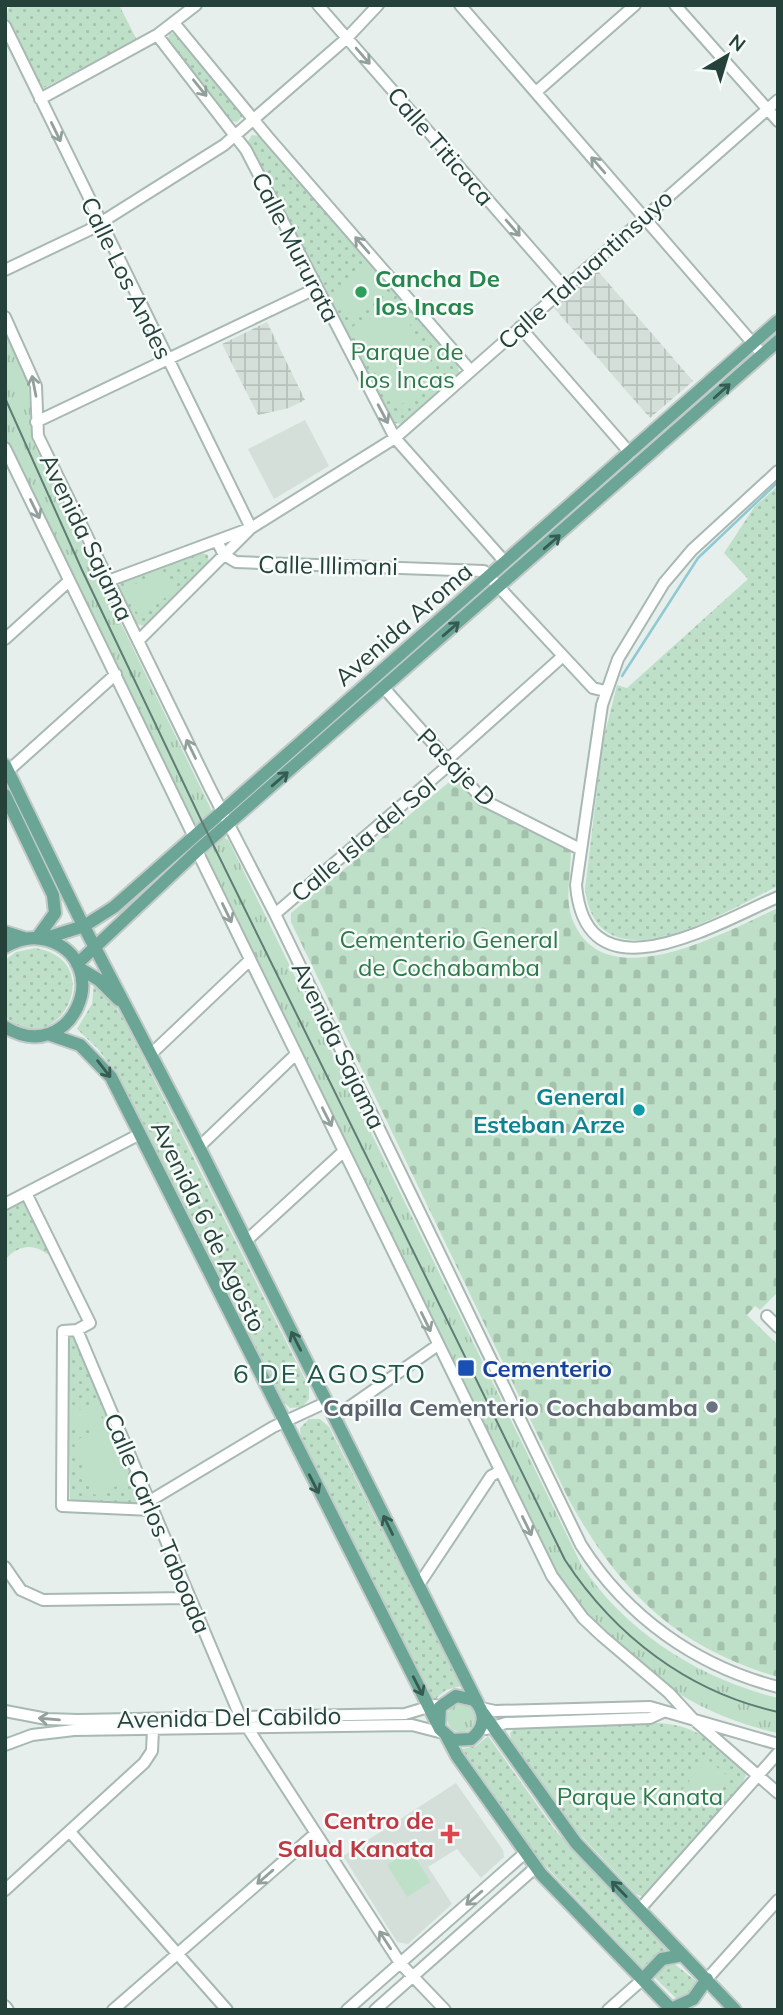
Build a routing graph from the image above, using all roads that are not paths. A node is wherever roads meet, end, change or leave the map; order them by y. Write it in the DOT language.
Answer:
graph roads {
  1 [pos="196,5"];
  2 [pos="318,5"];
  3 [pos="378,5"];
  4 [pos="460,5"];
  5 [pos="635,5"];
  6 [pos="675,5"];
  7 [pos="174,23"];
  8 [pos="5,26"];
  9 [pos="157,35"];
  10 [pos="347,38"];
  11 [pos="536,92"];
  12 [pos="40,99"];
  13 [pos="778,100"];
  14 [pos="767,110"];
  15 [pos="255,119"];
  16 [pos="778,121"];
  17 [pos="237,135"];
  18 [pos="643,216"];
  19 [pos="100,223"];
  20 [pos="5,270"];
  21 [pos="564,287"];
  22 [pos="317,288"];
  23 [pos="5,317"];
  24 [pos="778,321"];
  25 [pos="520,327"];
  26 [pos="778,341"];
  27 [pos="752,342"];
  28 [pos="763,355"];
  29 [pos="167,360"];
  30 [pos="471,371"];
  31 [pos="36,422"];
  32 [pos="395,438"];
  33 [pos="5,448"];
  34 [pos="630,453"];
  35 [pos="778,471"];
  36 [pos="251,528"];
  37 [pos="217,541"];
  38 [pos="224,555"];
  39 [pos="505,562"];
  40 [pos="490,576"];
  41 [pos="69,581"];
  42 [pos="108,581"];
  43 [pos="500,587"];
  44 [pos="5,639"];
  45 [pos="138,641"];
  46 [pos="563,656"];
  47 [pos="116,674"];
  48 [pos="384,688"];
  49 [pos="605,691"];
  50 [pos="448,762"];
  51 [pos="7,768"];
  52 [pos="5,795"];
  53 [pos="221,810"];
  54 [pos="229,824"];
  55 [pos="193,835"];
  56 [pos="580,849"];
  57 [pos="197,851"];
  58 [pos="778,897"];
  59 [pos="275,914"];
  60 [pos="84,926"];
  61 [pos="5,932"];
  62 [pos="36,939"];
  63 [pos="95,944"];
  64 [pos="5,947"];
  65 [pos="250,960"];
  66 [pos="78,966"];
  67 [pos="134,1019"];
  68 [pos="5,1027"];
  69 [pos="20,1034"];
  70 [pos="48,1034"];
  71 [pos="5,1039"];
  72 [pos="151,1054"];
  73 [pos="295,1055"];
  74 [pos="140,1135"];
  75 [pos="199,1147"];
  76 [pos="344,1151"];
  77 [pos="26,1193"];
  78 [pos="5,1203"];
  79 [pos="246,1241"];
  80 [pos="768,1317"];
  81 [pos="778,1327"];
  82 [pos="77,1329"];
  83 [pos="438,1345"];
  84 [pos="327,1402"];
  85 [pos="335,1417"];
  86 [pos="283,1423"];
  87 [pos="500,1471"];
  88 [pos="150,1506"];
  89 [pos="5,1567"];
  90 [pos="8,1581"];
  91 [pos="418,1586"];
  92 [pos="189,1598"];
  93 [pos="778,1687"];
  94 [pos="450,1698"];
  95 [pos="430,1708"];
  96 [pos="480,1708"];
  97 [pos="5,1711"];
  98 [pos="663,1712"];
  99 [pos="692,1718"];
  100 [pos="243,1721"];
  101 [pos="492,1726"];
  102 [pos="153,1729"];
  103 [pos="443,1732"];
  104 [pos="477,1734"];
  105 [pos="778,1744"];
  106 [pos="5,1745"];
  107 [pos="778,1753"];
  108 [pos="758,1776"];
  109 [pos="778,1793"];
  110 [pos="70,1832"];
  111 [pos="316,1833"];
  112 [pos="525,1853"];
  113 [pos="536,1867"];
  114 [pos="5,1890"];
  115 [pos="778,1900"];
  116 [pos="639,1910"];
  117 [pos="178,1953"];
  118 [pos="683,1955"];
  119 [pos="400,1963"];
  120 [pos="413,1976"];
  121 [pos="643,1979"];
  122 [pos="707,1979"];
  123 [pos="113,2010"];
  124 [pos="227,2010"];
  125 [pos="347,2010"];
  126 [pos="375,2010"];
  127 [pos="445,2010"];
  128 [pos="608,2010"];
  129 [pos="672,2010"];
  130 [pos="735,2010"];
  1 -- 7 [label="street"];
  2 -- 10 [label="street, Calle Titicaca"];
  3 -- 10 [label="street"];
  4 -- 11 [label="street"];
  5 -- 11 [label="street"];
  6 -- 14 [label="street"];
  7 -- 9 [label="street"];
  7 -- 15 [label="street, Calle Mururata"];
  8 -- 12 [label="street, Calle Los Andes"];
  9 -- 12 [label="street"];
  9 -- 17 [label="street, Calle Mururata, one-way"];
  10 -- 15 [label="street"];
  10 -- 21 [label="street, Calle Titicaca, one-way"];
  18 -- 11 [label="street, one-way"];
  12 -- 19 [label="street, Calle Los Andes, one-way"];
  13 -- 14 [label="street, Calle Tahuantinsuyo"];
  14 -- 16 [label="street"];
  14 -- 18 [label="street, Calle Tahuantinsuyo"];
  15 -- 17 [label="street"];
  30 -- 15 [label="street, Calle Mururata, one-way"];
  17 -- 19 [label="street"];
  17 -- 22 [label="street, Calle Mururata"];
  18 -- 21 [label="street, Calle Tahuantinsuyo"];
  18 -- 27 [label="street"];
  19 -- 20 [label="street"];
  19 -- 29 [label="street, Calle Los Andes"];
  21 -- 25 [label="street, Calle Tahuantinsuyo"];
  22 -- 29 [label="street"];
  22 -- 32 [label="street, Calle Mururata, one-way"];
  31 -- 23 [label="street, Avenida Sajama, one-way"];
  24 -- 27 [label="main road, Avenida Aroma"];
  25 -- 30 [label="street, Calle Tahuantinsuyo"];
  25 -- 34 [label="street"];
  26 -- 28 [label="main road, Avenida Aroma"];
  27 -- 28 [label="street"];
  27 -- 34 [label="main road, Avenida Aroma"];
  43 -- 28 [label="main road, Avenida Aroma, one-way"];
  29 -- 31 [label="street"];
  29 -- 36 [label="street, Calle Los Andes"];
  30 -- 32 [label="street, Calle Tahuantinsuyo"];
  31 -- 42 [label="street, Avenida Sajama"];
  32 -- 36 [label="street, Calle Tahuantinsuyo"];
  32 -- 39 [label="street, Calle Mururata"];
  33 -- 41 [label="street, Avenida Sajama, one-way"];
  34 -- 39 [label="main road, Avenida Aroma"];
  35 -- 49 [label="street"];
  36 -- 37 [label="street, Calle Tahuantinsuyo"];
  36 -- 38 [label="street, Calle Tahuantinsuyo"];
  37 -- 38 [label="street, Calle Illimani"];
  37 -- 42 [label="street, Calle Tahuantinsuyo"];
  38 -- 40 [label="street, Calle Illimani"];
  38 -- 45 [label="street, Calle Tahuantinsuyo"];
  39 -- 40 [label="main road, Avenida Aroma"];
  40 -- 43 [label="street"];
  40 -- 53 [label="main road, Avenida Aroma"];
  41 -- 44 [label="street"];
  41 -- 47 [label="street, Avenida Sajama"];
  42 -- 45 [label="street, Avenida Sajama"];
  43 -- 46 [label="street"];
  48 -- 43 [label="main road, Avenida Aroma, one-way"];
  53 -- 45 [label="street, Avenida Sajama, one-way"];
  46 -- 49 [label="street"];
  46 -- 50 [label="street, Calle Isla del Sol"];
  47 -- 51 [label="street"];
  47 -- 55 [label="street, Avenida Sajama"];
  48 -- 50 [label="street, Pasaje D"];
  54 -- 48 [label="main road, Avenida Aroma, one-way"];
  49 -- 56 [label="street"];
  50 -- 56 [label="street, Pasaje D"];
  50 -- 59 [label="street, Calle Isla del Sol"];
  51 -- 60 [label="main road, Avenida 6 de Agosto"];
  52 -- 62 [label="main road"];
  53 -- 54 [label="street, Avenida Sajama"];
  53 -- 55 [label="main road, Avenida Aroma"];
  54 -- 57 [label="main road, Avenida Aroma"];
  54 -- 59 [label="street, Avenida Sajama"];
  55 -- 60 [label="main road, Avenida Aroma"];
  56 -- 58 [label="street"];
  57 -- 63 [label="main road, Avenida Aroma"];
  57 -- 65 [label="street, Avenida Sajama, one-way"];
  59 -- 93 [label="street, Avenida Sajama"];
  60 -- 62 [label="main road, Avenida Aroma"];
  60 -- 63 [label="main road, Avenida 6 de Agosto"];
  61 -- 62 [label="main road, Avenida 6 de Agosto"];
  62 -- 64 [label="main road, Avenida Aroma"];
  62 -- 66 [label="main road, Avenida 6 de Agosto"];
  63 -- 66 [label="main road, Avenida Aroma"];
  63 -- 67 [label="main road, Avenida 6 de Agosto"];
  65 -- 72 [label="street"];
  65 -- 73 [label="street, Avenida Sajama"];
  66 -- 67 [label="main road, Avenida 6 de Agosto"];
  66 -- 70 [label="main road"];
  67 -- 72 [label="main road, Avenida 6 de Agosto"];
  68 -- 69 [label="main road"];
  69 -- 70 [label="main road, Avenida 6 de Agosto"];
  69 -- 71 [label="main road"];
  70 -- 74 [label="main road, Avenida 6 de Agosto, one-way"];
  72 -- 75 [label="main road, Avenida 6 de Agosto"];
  73 -- 75 [label="street"];
  73 -- 76 [label="street, Avenida Sajama, one-way"];
  74 -- 77 [label="street"];
  74 -- 86 [label="main road, Avenida 6 de Agosto"];
  75 -- 79 [label="main road, Avenida 6 de Agosto"];
  76 -- 79 [label="street"];
  76 -- 83 [label="street, Avenida Sajama, one-way"];
  77 -- 78 [label="street"];
  77 -- 82 [label="street"];
  84 -- 79 [label="main road, Avenida 6 de Agosto, one-way"];
  80 -- 81 [label="street"];
  82 -- 88 [label="street, Calle Carlos Taboada"];
  82 -- 88 [label="street"];
  83 -- 85 [label="street"];
  83 -- 87 [label="street, Avenida Sajama"];
  84 -- 85 [label="main road, Avenida 6 de Agosto"];
  84 -- 86 [label="street"];
  91 -- 85 [label="main road, Avenida 6 de Agosto, one-way"];
  86 -- 88 [label="street"];
  86 -- 95 [label="main road, Avenida 6 de Agosto, one-way"];
  87 -- 91 [label="street"];
  87 -- 99 [label="street, Avenida Sajama, one-way"];
  88 -- 92 [label="street, Calle Carlos Taboada"];
  89 -- 90 [label="street"];
  90 -- 92 [label="street"];
  91 -- 96 [label="main road, Avenida 6 de Agosto"];
  92 -- 100 [label="street, Calle Carlos Taboada"];
  94 -- 95 [label="street, Avenida Del Cabildo"];
  94 -- 96 [label="main road"];
  94 -- 103 [label="main road"];
  95 -- 100 [label="street, Avenida Del Cabildo"];
  95 -- 103 [label="main road, Avenida 6 de Agosto"];
  96 -- 98 [label="street"];
  96 -- 101 [label="main road, Avenida 6 de Agosto"];
  96 -- 104 [label="main road"];
  100 -- 97 [label="street, Avenida Del Cabildo, one-way"];
  98 -- 99 [label="street"];
  98 -- 101 [label="street"];
  99 -- 105 [label="street"];
  99 -- 108 [label="street, Avenida Sajama"];
  100 -- 102 [label="street, Avenida Del Cabildo"];
  100 -- 103 [label="street, Avenida Del Cabildo"];
  100 -- 111 [label="street, Calle Carlos Taboada"];
  101 -- 104 [label="street"];
  116 -- 101 [label="main road, Avenida 6 de Agosto, one-way"];
  102 -- 106 [label="street, Avenida Del Cabildo"];
  102 -- 110 [label="street"];
  103 -- 104 [label="main road"];
  103 -- 112 [label="main road, Avenida 6 de Agosto"];
  107 -- 108 [label="street"];
  108 -- 109 [label="street, Avenida Sajama"];
  108 -- 116 [label="street"];
  110 -- 114 [label="street"];
  110 -- 117 [label="street"];
  111 -- 117 [label="street, one-way"];
  119 -- 111 [label="street, Calle Carlos Taboada, one-way"];
  112 -- 113 [label="main road, Avenida 6 de Agosto"];
  112 -- 119 [label="street, one-way"];
  113 -- 120 [label="street"];
  113 -- 121 [label="main road, Avenida 6 de Agosto"];
  115 -- 122 [label="street"];
  116 -- 118 [label="main road, Avenida 6 de Agosto"];
  117 -- 123 [label="street"];
  117 -- 124 [label="street"];
  118 -- 121 [label="main road"];
  118 -- 122 [label="main road, Avenida 6 de Agosto"];
  119 -- 120 [label="street, Calle Carlos Taboada"];
  119 -- 125 [label="street"];
  120 -- 126 [label="street"];
  120 -- 127 [label="street, Calle Carlos Taboada"];
  121 -- 128 [label="street"];
  121 -- 129 [label="main road, Avenida 6 de Agosto"];
  122 -- 129 [label="main road"];
  122 -- 130 [label="main road, Avenida 6 de Agosto"];
}
